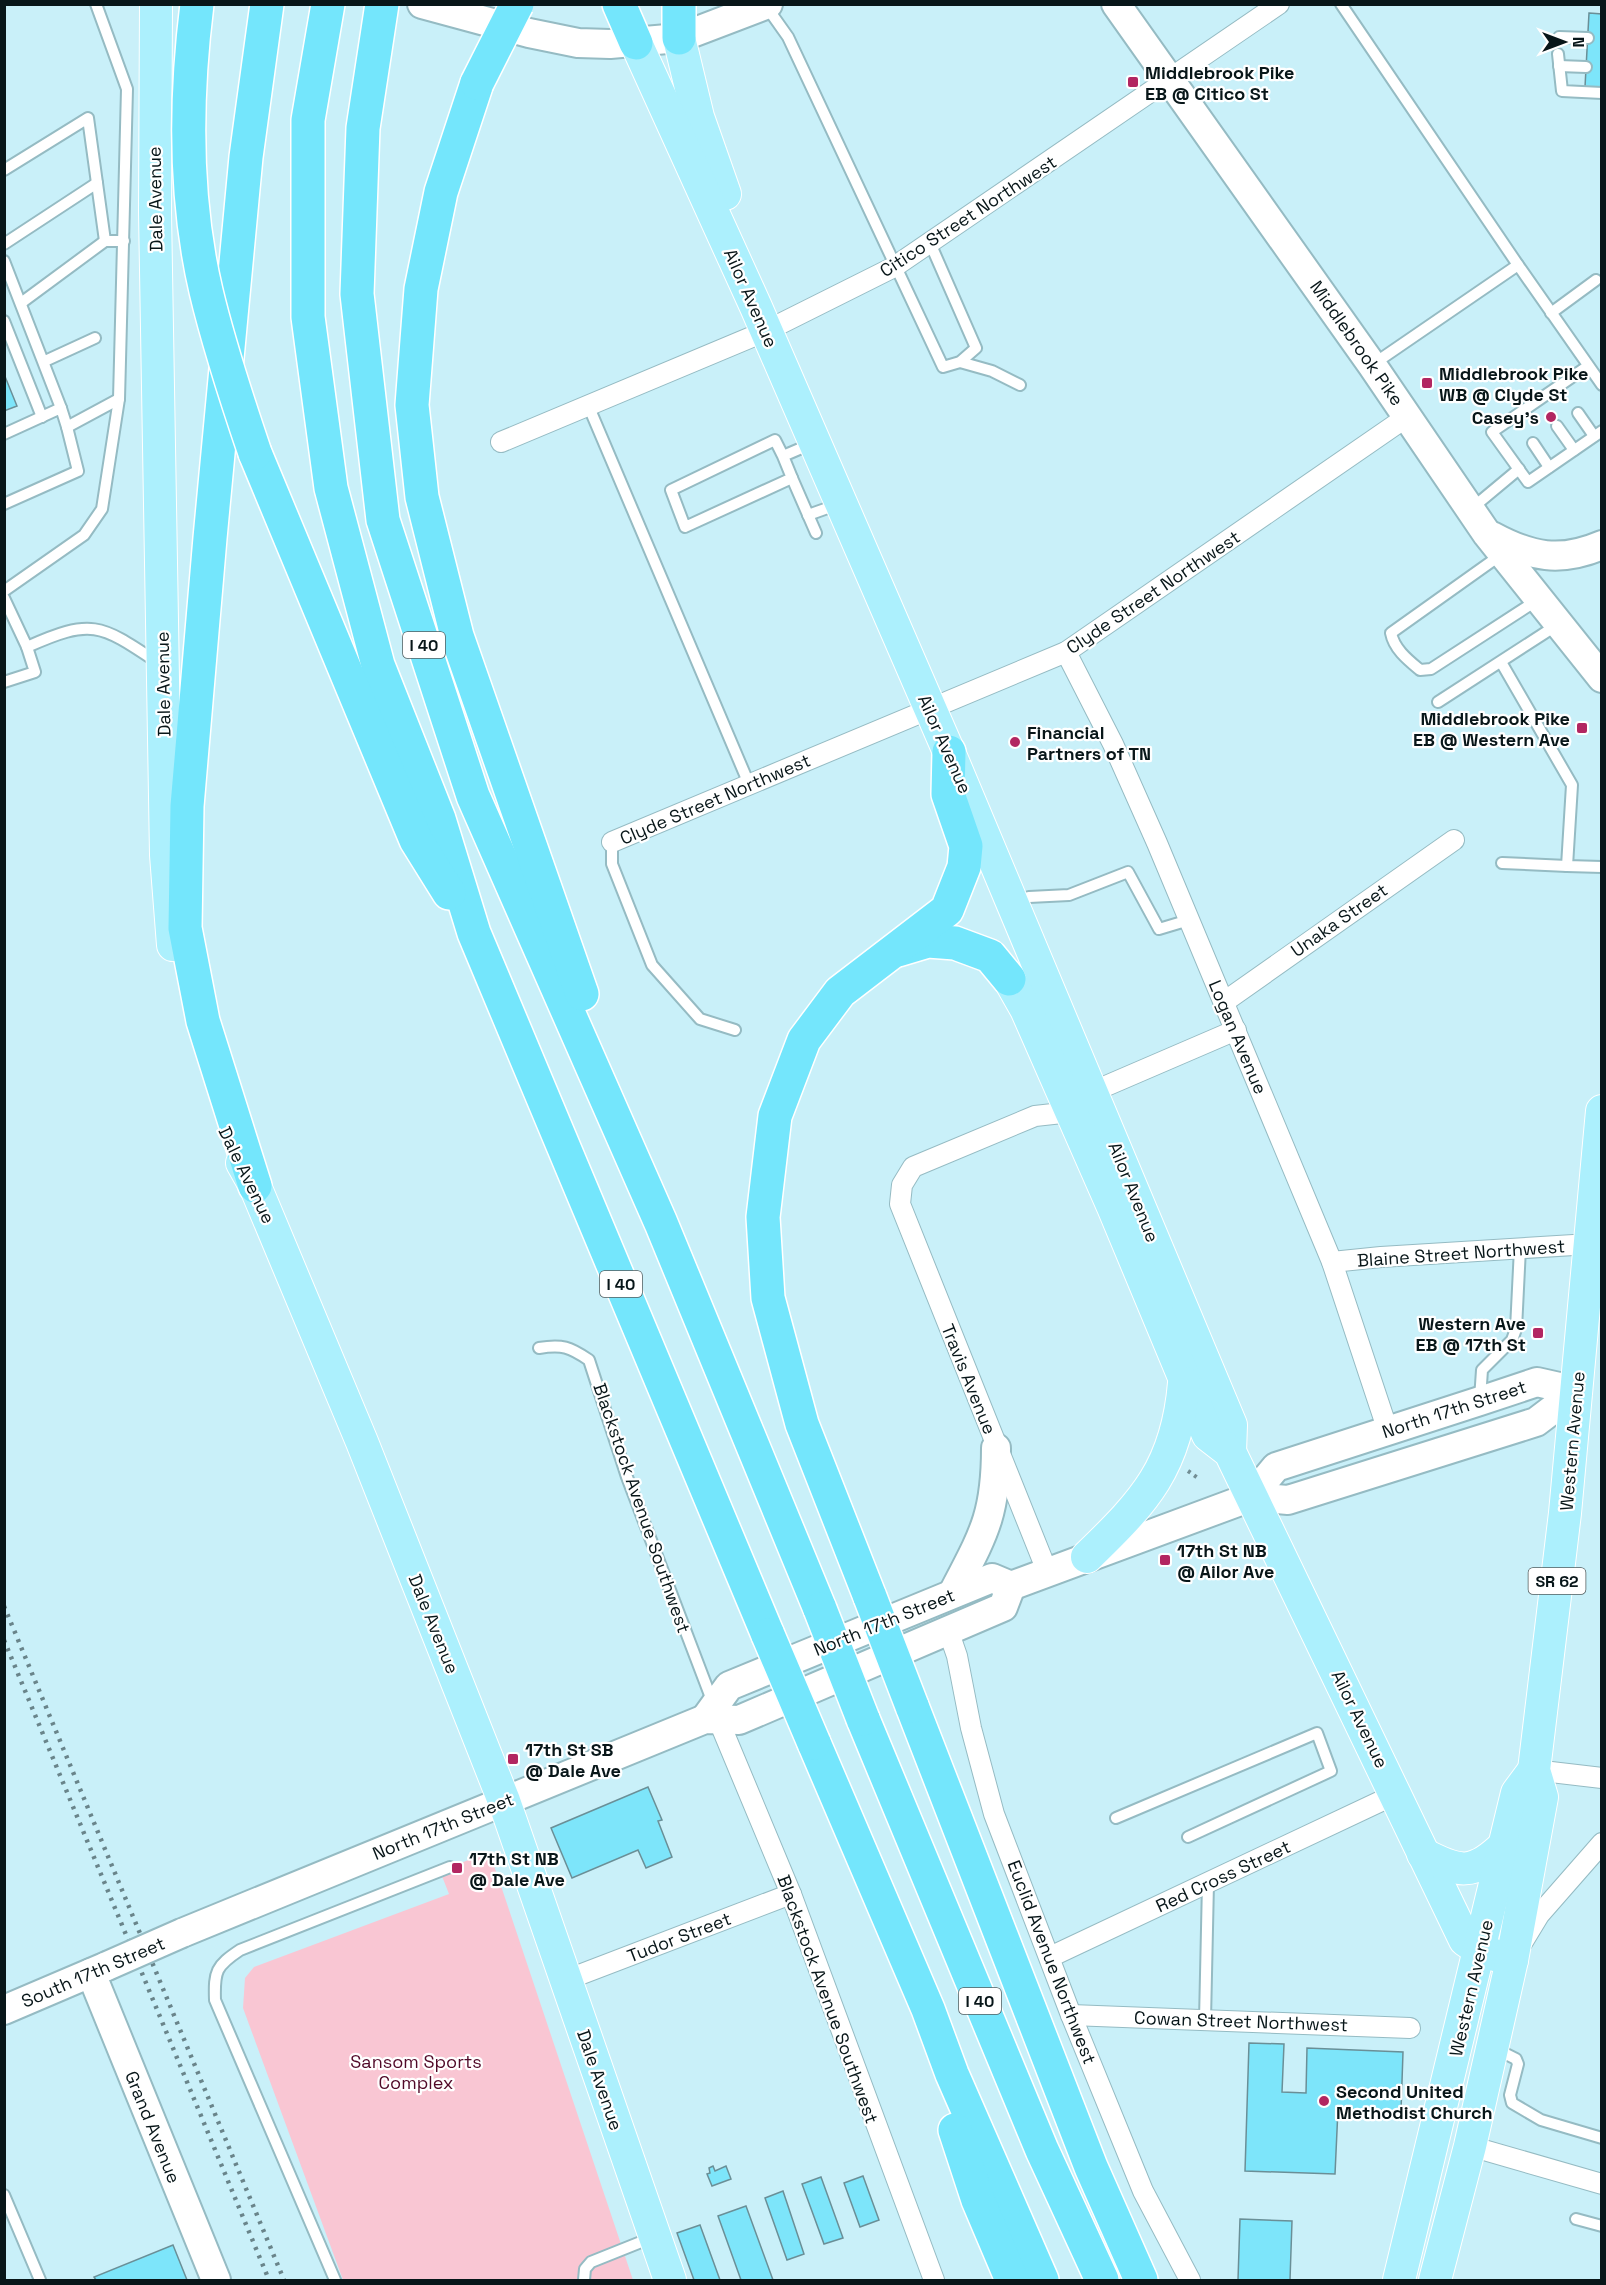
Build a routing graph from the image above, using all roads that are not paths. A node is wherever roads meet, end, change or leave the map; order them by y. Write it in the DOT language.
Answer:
graph roads {
  1 [pos="96,4"];
  2 [pos="156,4"];
  3 [pos="197,4"];
  4 [pos="267,4"];
  5 [pos="422,4"];
  6 [pos="517,4"];
  7 [pos="620,4"];
  8 [pos="679,4"];
  9 [pos="1116,4"];
  10 [pos="1279,4"];
  11 [pos="1341,4"];
  12 [pos="767,5"];
  13 [pos="326,11"];
  14 [pos="380,16"];
  15 [pos="1559,37"];
  16 [pos="679,38"];
  17 [pos="1588,38"];
  18 [pos="636,43"];
  19 [pos="1558,54"];
  20 [pos="1559,66"];
  21 [pos="1586,67"];
  22 [pos="1172,80"];
  23 [pos="1602,93"];
  24 [pos="4,170"];
  25 [pos="97,183"];
  26 [pos="105,241"];
  27 [pos="124,241"];
  28 [pos="930,243"];
  29 [pos="4,244"];
  30 [pos="4,261"];
  31 [pos="1518,266"];
  32 [pos="894,267"];
  33 [pos="1596,280"];
  34 [pos="21,303"];
  35 [pos="1551,313"];
  36 [pos="761,319"];
  37 [pos="4,321"];
  38 [pos="95,338"];
  39 [pos="45,361"];
  40 [pos="960,362"];
  41 [pos="1372,365"];
  42 [pos="1588,366"];
  43 [pos="1020,384"];
  44 [pos="1602,385"];
  45 [pos="119,399"];
  46 [pos="588,405"];
  47 [pos="61,408"];
  48 [pos="1578,413"];
  49 [pos="1408,416"];
  50 [pos="42,417"];
  51 [pos="1557,426"];
  52 [pos="68,427"];
  53 [pos="1598,433"];
  54 [pos="4,434"];
  55 [pos="501,442"];
  56 [pos="814,442"];
  57 [pos="1533,443"];
  58 [pos="1574,450"];
  59 [pos="783,456"];
  60 [pos="1549,467"];
  61 [pos="1519,470"];
  62 [pos="792,478"];
  63 [pos="840,503"];
  64 [pos="4,504"];
  65 [pos="1471,509"];
  66 [pos="808,515"];
  67 [pos="816,533"];
  68 [pos="1495,543"];
  69 [pos="1602,545"];
  70 [pos="4,591"];
  71 [pos="4,598"];
  72 [pos="1539,599"];
  73 [pos="9,623"];
  74 [pos="1559,623"];
  75 [pos="27,647"];
  76 [pos="1066,652"];
  77 [pos="1501,662"];
  78 [pos="162,666"];
  79 [pos="1602,678"];
  80 [pos="4,682"];
  81 [pos="1438,702"];
  82 [pos="929,709"];
  83 [pos="949,752"];
  84 [pos="749,784"];
  85 [pos="1454,840"];
  86 [pos="612,842"];
  87 [pos="1502,863"];
  88 [pos="1567,866"];
  89 [pos="1602,867"];
  90 [pos="1013,903"];
  91 [pos="1189,920"];
  92 [pos="474,933"];
  93 [pos="890,952"];
  94 [pos="1010,979"];
  95 [pos="1224,1002"];
  96 [pos="735,1030"];
  97 [pos="1236,1030"];
  98 [pos="1082,1102"];
  99 [pos="1602,1111"];
  100 [pos="255,1186"];
  101 [pos="661,1222"];
  102 [pos="1590,1244"];
  103 [pos="1520,1248"];
  104 [pos="1332,1262"];
  105 [pos="539,1348"];
  106 [pos="1184,1379"];
  107 [pos="1577,1390"];
  108 [pos="1480,1401"];
  109 [pos="1388,1431"];
  110 [pos="996,1448"];
  111 [pos="1230,1452"];
  112 [pos="1251,1497"];
  113 [pos="1087,1557"];
  114 [pos="1047,1571"];
  115 [pos="1011,1586"];
  116 [pos="953,1593"];
  117 [pos="948,1630"];
  118 [pos="712,1715"];
  119 [pos="1534,1770"];
  120 [pos="1602,1778"];
  121 [pos="1396,1794"];
  122 [pos="504,1801"];
  123 [pos="1116,1818"];
  124 [pos="1188,1837"];
  125 [pos="1602,1843"];
  126 [pos="1504,1846"];
  127 [pos="1423,1854"];
  128 [pos="450,1867"];
  129 [pos="1208,1883"];
  130 [pos="875,1886"];
  131 [pos="791,1894"];
  132 [pos="182,1933"];
  133 [pos="1481,1951"];
  134 [pos="1050,1957"];
  135 [pos="1512,1960"];
  136 [pos="99,1969"];
  137 [pos="566,1980"];
  138 [pos="4,2010"];
  139 [pos="1071,2015"];
  140 [pos="1205,2020"];
  141 [pos="1410,2028"];
  142 [pos="1492,2046"];
  143 [pos="1602,2138"];
  144 [pos="1470,2146"];
  145 [pos="1602,2184"];
  146 [pos="4,2194"];
  147 [pos="1576,2218"];
  148 [pos="1602,2226"];
  149 [pos="654,2237"];
  150 [pos="40,2280"];
  151 [pos="216,2280"];
  152 [pos="335,2280"];
  153 [pos="584,2280"];
  154 [pos="670,2280"];
  155 [pos="934,2280"];
  156 [pos="1012,2280"];
  157 [pos="1042,2280"];
  158 [pos="1102,2280"];
  159 [pos="1141,2280"];
  160 [pos="1191,2280"];
  161 [pos="1399,2280"];
  162 [pos="1435,2280"];
  1 -- 27 [label="lane"];
  2 -- 78 [label="main road, Dale Avenue"];
  3 -- 92 [label="highway, bridge"];
  4 -- 100 [label="highway"];
  5 -- 18 [label="main road"];
  6 -- 101 [label="highway, bridge"];
  7 -- 18 [label="highway"];
  8 -- 16 [label="highway"];
  9 -- 22 [label="main road, Middlebrook Pike"];
  10 -- 22 [label="street, Citico Street Northwest"];
  11 -- 31 [label="lane"];
  12 -- 16 [label="main road"];
  12 -- 32 [label="lane"];
  13 -- 92 [label="highway, I 40"];
  14 -- 101 [label="highway, I 40"];
  15 -- 17 [label="lane"];
  16 -- 18 [label="main road"];
  16 -- 36 [label="main road"];
  18 -- 36 [label="main road, Ailor Avenue"];
  19 -- 20 [label="lane"];
  20 -- 21 [label="lane"];
  20 -- 23 [label="lane"];
  22 -- 28 [label="street, Citico Street Northwest"];
  22 -- 41 [label="main road, Middlebrook Pike"];
  24 -- 25 [label="lane"];
  25 -- 26 [label="lane"];
  25 -- 29 [label="lane"];
  26 -- 27 [label="lane"];
  26 -- 34 [label="lane"];
  27 -- 45 [label="lane"];
  28 -- 32 [label="street, Citico Street Northwest"];
  28 -- 40 [label="lane"];
  30 -- 34 [label="lane"];
  31 -- 35 [label="lane"];
  31 -- 41 [label="lane"];
  32 -- 36 [label="street, Citico Street Northwest"];
  32 -- 40 [label="lane"];
  33 -- 35 [label="lane"];
  34 -- 39 [label="lane"];
  35 -- 42 [label="lane"];
  36 -- 46 [label="street, Citico Street Northwest"];
  36 -- 56 [label="main road, Ailor Avenue"];
  37 -- 50 [label="lane"];
  38 -- 39 [label="lane"];
  39 -- 47 [label="lane"];
  40 -- 43 [label="lane"];
  41 -- 49 [label="main road, Middlebrook Pike"];
  42 -- 44 [label="lane"];
  42 -- 61 [label="lane"];
  45 -- 52 [label="lane"];
  45 -- 70 [label="lane"];
  46 -- 55 [label="street, Citico Street Northwest"];
  46 -- 84 [label="lane"];
  47 -- 50 [label="lane"];
  47 -- 52 [label="lane"];
  48 -- 53 [label="lane"];
  49 -- 65 [label="main road, Middlebrook Pike"];
  49 -- 76 [label="street, Clyde Street Northwest"];
  50 -- 54 [label="lane"];
  51 -- 58 [label="lane"];
  52 -- 64 [label="lane"];
  53 -- 58 [label="lane"];
  56 -- 59 [label="lane"];
  56 -- 63 [label="main road, Ailor Avenue"];
  57 -- 60 [label="lane"];
  58 -- 60 [label="lane"];
  59 -- 62 [label="lane"];
  59 -- 62 [label="lane"];
  60 -- 61 [label="lane"];
  61 -- 65 [label="lane"];
  62 -- 66 [label="lane"];
  63 -- 66 [label="lane"];
  63 -- 82 [label="main road, Ailor Avenue"];
  65 -- 68 [label="main road, Middlebrook Pike"];
  66 -- 67 [label="lane"];
  68 -- 69 [label="main road"];
  68 -- 72 [label="main road, Middlebrook Pike"];
  68 -- 72 [label="lane"];
  71 -- 73 [label="lane"];
  72 -- 74 [label="main road, Middlebrook Pike"];
  73 -- 75 [label="lane"];
  74 -- 77 [label="lane"];
  74 -- 79 [label="main road, Middlebrook Pike"];
  75 -- 78 [label="lane"];
  75 -- 80 [label="lane"];
  76 -- 82 [label="street, Clyde Street Northwest"];
  76 -- 91 [label="street, Logan Avenue"];
  77 -- 81 [label="lane"];
  77 -- 88 [label="lane"];
  78 -- 100 [label="main road, Dale Avenue"];
  82 -- 83 [label="main road, Ailor Avenue"];
  82 -- 84 [label="street, Clyde Street Northwest"];
  83 -- 90 [label="main road, Ailor Avenue"];
  83 -- 93 [label="highway"];
  84 -- 86 [label="street, Clyde Street Northwest"];
  85 -- 95 [label="street, Unaka Street"];
  86 -- 96 [label="lane"];
  87 -- 88 [label="lane"];
  88 -- 89 [label="lane"];
  90 -- 91 [label="lane"];
  90 -- 98 [label="main road, Ailor Avenue"];
  91 -- 95 [label="street, Logan Avenue"];
  92 -- 130 [label="highway, I 40, bridge"];
  93 -- 94 [label="highway"];
  93 -- 159 [label="highway, bridge"];
  94 -- 98 [label="main road, Ailor Avenue"];
  95 -- 97 [label="street, Logan Avenue"];
  97 -- 98 [label="street"];
  97 -- 104 [label="street, Logan Avenue"];
  98 -- 106 [label="main road, Ailor Avenue"];
  98 -- 110 [label="street, Travis Avenue"];
  98 -- 111 [label="main road, Ailor Avenue"];
  99 -- 102 [label="main road, Western Avenue / SR 62"];
  100 -- 122 [label="main road, Dale Avenue"];
  101 -- 158 [label="highway, I 40, bridge"];
  102 -- 103 [label="street, Blaine Street Northwest"];
  102 -- 107 [label="main road, Western Avenue / SR 62"];
  103 -- 104 [label="street, Blaine Street Northwest"];
  103 -- 108 [label="lane"];
  104 -- 109 [label="street, Logan Avenue"];
  105 -- 118 [label="lane, Blackstock Avenue Southwest"];
  106 -- 111 [label="main road, Ailor Avenue"];
  106 -- 113 [label="main road"];
  107 -- 108 [label="main road, North 17th Street"];
  107 -- 112 [label="main road, North 17th Street"];
  107 -- 119 [label="main road, Western Avenue / SR 62"];
  108 -- 109 [label="main road, North 17th Street"];
  109 -- 112 [label="main road, North 17th Street"];
  110 -- 114 [label="street, Travis Avenue"];
  110 -- 116 [label="main road"];
  111 -- 112 [label="main road, Ailor Avenue"];
  112 -- 113 [label="main road, North 17th Street"];
  112 -- 121 [label="main road, Ailor Avenue"];
  113 -- 114 [label="main road, North 17th Street"];
  114 -- 115 [label="main road, North 17th Street"];
  115 -- 116 [label="main road, North 17th Street"];
  115 -- 117 [label="main road, North 17th Street"];
  116 -- 118 [label="main road, North 17th Street"];
  117 -- 118 [label="main road, North 17th Street"];
  117 -- 134 [label="street, Euclid Avenue Northwest"];
  118 -- 122 [label="main road, North 17th Street"];
  118 -- 131 [label="street, Blackstock Avenue Southwest"];
  119 -- 120 [label="street"];
  119 -- 126 [label="main road, Western Avenue"];
  119 -- 135 [label="main road, Western Avenue / SR 62"];
  121 -- 127 [label="main road, Ailor Avenue"];
  121 -- 129 [label="street, Red Cross Street"];
  122 -- 132 [label="main road, North 17th Street"];
  122 -- 137 [label="main road, Dale Avenue"];
  123 -- 124 [label="lane"];
  125 -- 135 [label="street"];
  126 -- 127 [label="main road"];
  126 -- 133 [label="main road, Western Avenue"];
  127 -- 133 [label="main road, Ailor Avenue"];
  128 -- 152 [label="lane"];
  129 -- 134 [label="street, Red Cross Street"];
  129 -- 140 [label="lane"];
  130 -- 156 [label="highway"];
  130 -- 157 [label="highway, I 40"];
  131 -- 137 [label="street, Tudor Street"];
  131 -- 155 [label="street, Blackstock Avenue Southwest"];
  132 -- 136 [label="main road, South 17th Street, bridge"];
  133 -- 135 [label="main road, Ailor Avenue"];
  133 -- 161 [label="main road, Western Avenue"];
  134 -- 139 [label="street, Euclid Avenue Northwest"];
  135 -- 142 [label="main road, Western Avenue / SR 62"];
  136 -- 138 [label="main road, South 17th Street"];
  136 -- 151 [label="main road, Grand Avenue"];
  137 -- 149 [label="main road, Dale Avenue"];
  139 -- 140 [label="street, Cowan Street Northwest"];
  139 -- 160 [label="street, Euclid Avenue Northwest"];
  140 -- 141 [label="street, Cowan Street Northwest"];
  142 -- 143 [label="lane"];
  142 -- 144 [label="main road, Western Avenue / SR 62"];
  144 -- 145 [label="street"];
  144 -- 162 [label="main road, Western Avenue / SR 62"];
  146 -- 150 [label="lane"];
  147 -- 148 [label="lane"];
  149 -- 153 [label="lane"];
  149 -- 154 [label="main road, Dale Avenue"];
}
